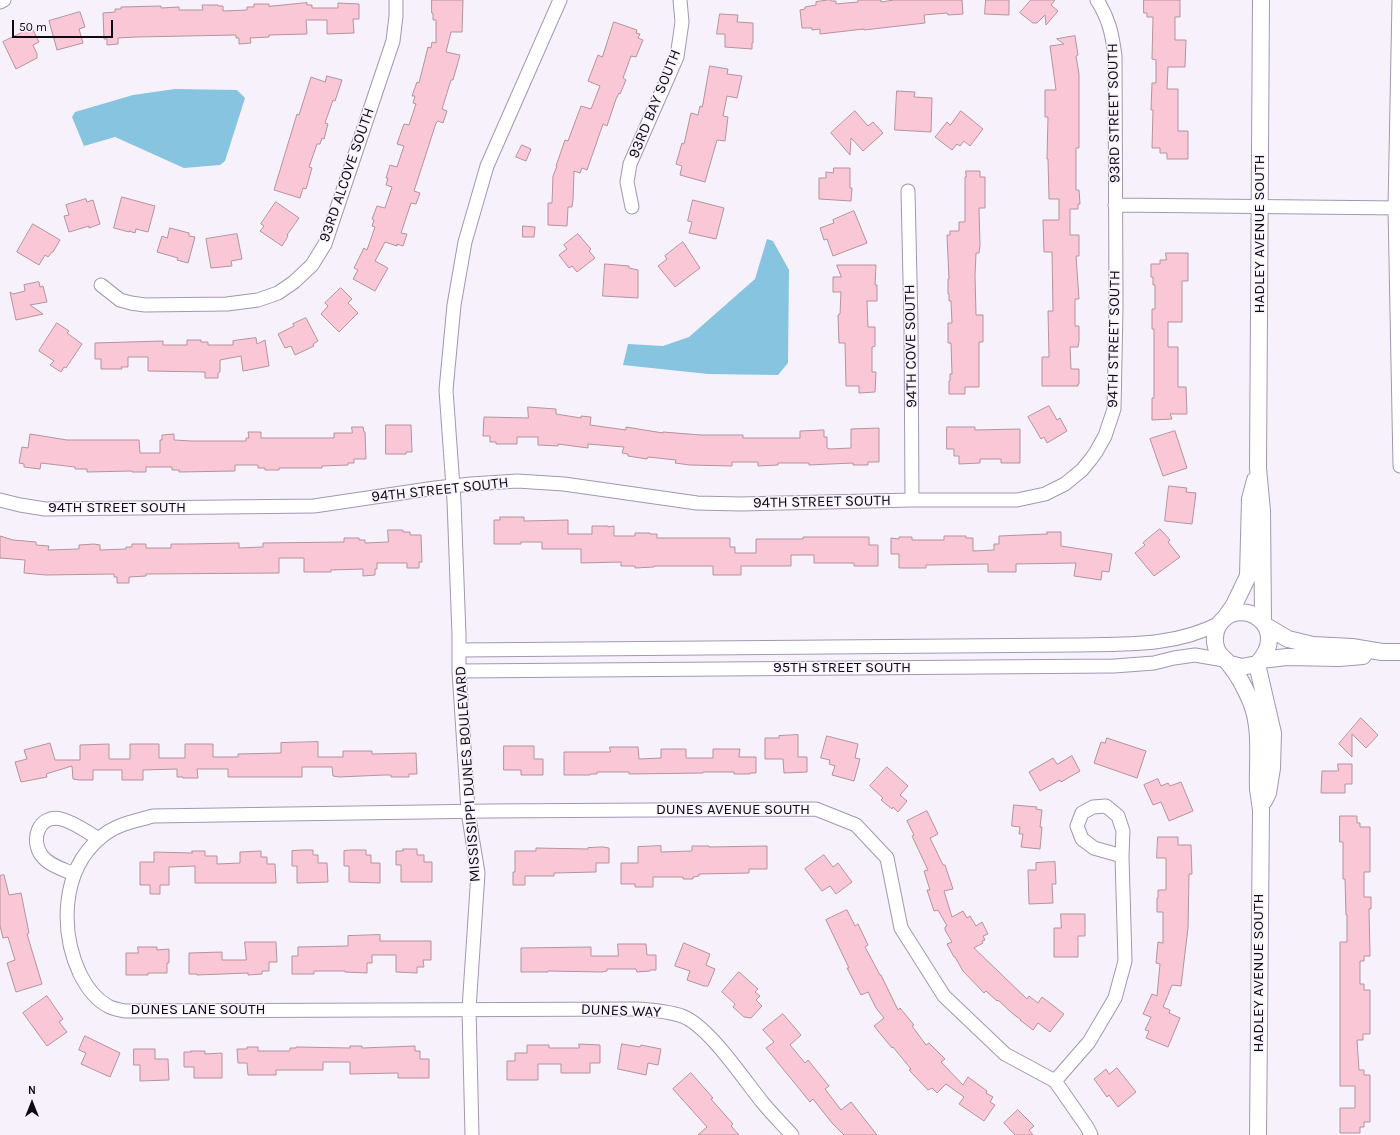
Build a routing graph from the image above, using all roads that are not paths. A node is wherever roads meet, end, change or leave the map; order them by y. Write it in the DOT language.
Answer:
graph roads {
  1 [pos="4,0"];
  2 [pos="396,0"];
  3 [pos="560,0"];
  4 [pos="680,0"];
  5 [pos="1097,0"];
  6 [pos="1261,0"];
  7 [pos="1399,0"];
  8 [pos="0,2"];
  9 [pos="908,191"];
  10 [pos="1115,205"];
  11 [pos="1260,206"];
  12 [pos="632,207"];
  13 [pos="1397,208"];
  14 [pos="101,285"];
  15 [pos="1400,466"];
  16 [pos="1258,468"];
  17 [pos="453,486"];
  18 [pos="0,500"];
  19 [pos="912,500"];
  20 [pos="1223,620"];
  21 [pos="1264,624"];
  22 [pos="460,650"];
  23 [pos="1382,652"];
  24 [pos="1400,652"];
  25 [pos="1227,662"];
  26 [pos="1259,662"];
  27 [pos="459,671"];
  28 [pos="1261,810"];
  29 [pos="468,812"];
  30 [pos="99,839"];
  31 [pos="1122,856"];
  32 [pos="74,874"];
  33 [pos="469,1009"];
  34 [pos="1055,1081"];
  35 [pos="472,1135"];
  36 [pos="792,1135"];
  37 [pos="1091,1135"];
  38 [pos="1258,1135"];
  1 -- 8 [label="street"];
  2 -- 14 [label="street, 93RD ALCOVE SOUTH"];
  3 -- 17 [label="street, MISSISSIPPI DUNES BOULEVARD"];
  4 -- 12 [label="street, 93RD BAY SOUTH"];
  5 -- 10 [label="street, 93RD STREET SOUTH"];
  6 -- 11 [label="street, HADLEY AVENUE SOUTH"];
  7 -- 13 [label="street"];
  9 -- 19 [label="street, 94TH COVE SOUTH"];
  10 -- 11 [label="street"];
  10 -- 19 [label="street, 94TH STREET SOUTH"];
  11 -- 13 [label="street"];
  11 -- 16 [label="street, HADLEY AVENUE SOUTH"];
  13 -- 15 [label="street"];
  16 -- 20 [label="street, HADLEY AVENUE SOUTH"];
  16 -- 21 [label="street, HADLEY AVENUE SOUTH"];
  17 -- 18 [label="street, 94TH STREET SOUTH"];
  17 -- 19 [label="street, 94TH STREET SOUTH"];
  17 -- 22 [label="street, MISSISSIPPI DUNES BOULEVARD"];
  20 -- 21 [label="street"];
  20 -- 22 [label="street, 95TH STREET SOUTH"];
  20 -- 25 [label="street"];
  21 -- 23 [label="street"];
  21 -- 26 [label="street"];
  22 -- 27 [label="street, MISSISSIPPI DUNES BOULEVARD"];
  23 -- 24 [label="street"];
  23 -- 26 [label="street"];
  25 -- 26 [label="street"];
  25 -- 27 [label="street, 95TH STREET SOUTH"];
  25 -- 28 [label="street, HADLEY AVENUE SOUTH"];
  26 -- 28 [label="street, HADLEY AVENUE SOUTH"];
  27 -- 29 [label="street, MISSISSIPPI DUNES BOULEVARD"];
  28 -- 38 [label="street, HADLEY AVENUE SOUTH"];
  29 -- 30 [label="street, DUNES LANE SOUTH"];
  29 -- 33 [label="street, MISSISSIPPI DUNES BOULEVARD"];
  29 -- 34 [label="street, DUNES AVENUE SOUTH"];
  30 -- 32 [label="street, DUNES LANE SOUTH"];
  30 -- 32 [label="street"];
  31 -- 34 [label="street"];
  32 -- 33 [label="street, DUNES LANE SOUTH"];
  33 -- 35 [label="street, MISSISSIPPI DUNES BOULEVARD"];
  33 -- 36 [label="street, DUNES WAY"];
  34 -- 37 [label="street, DUNES AVENUE SOUTH"];
}
